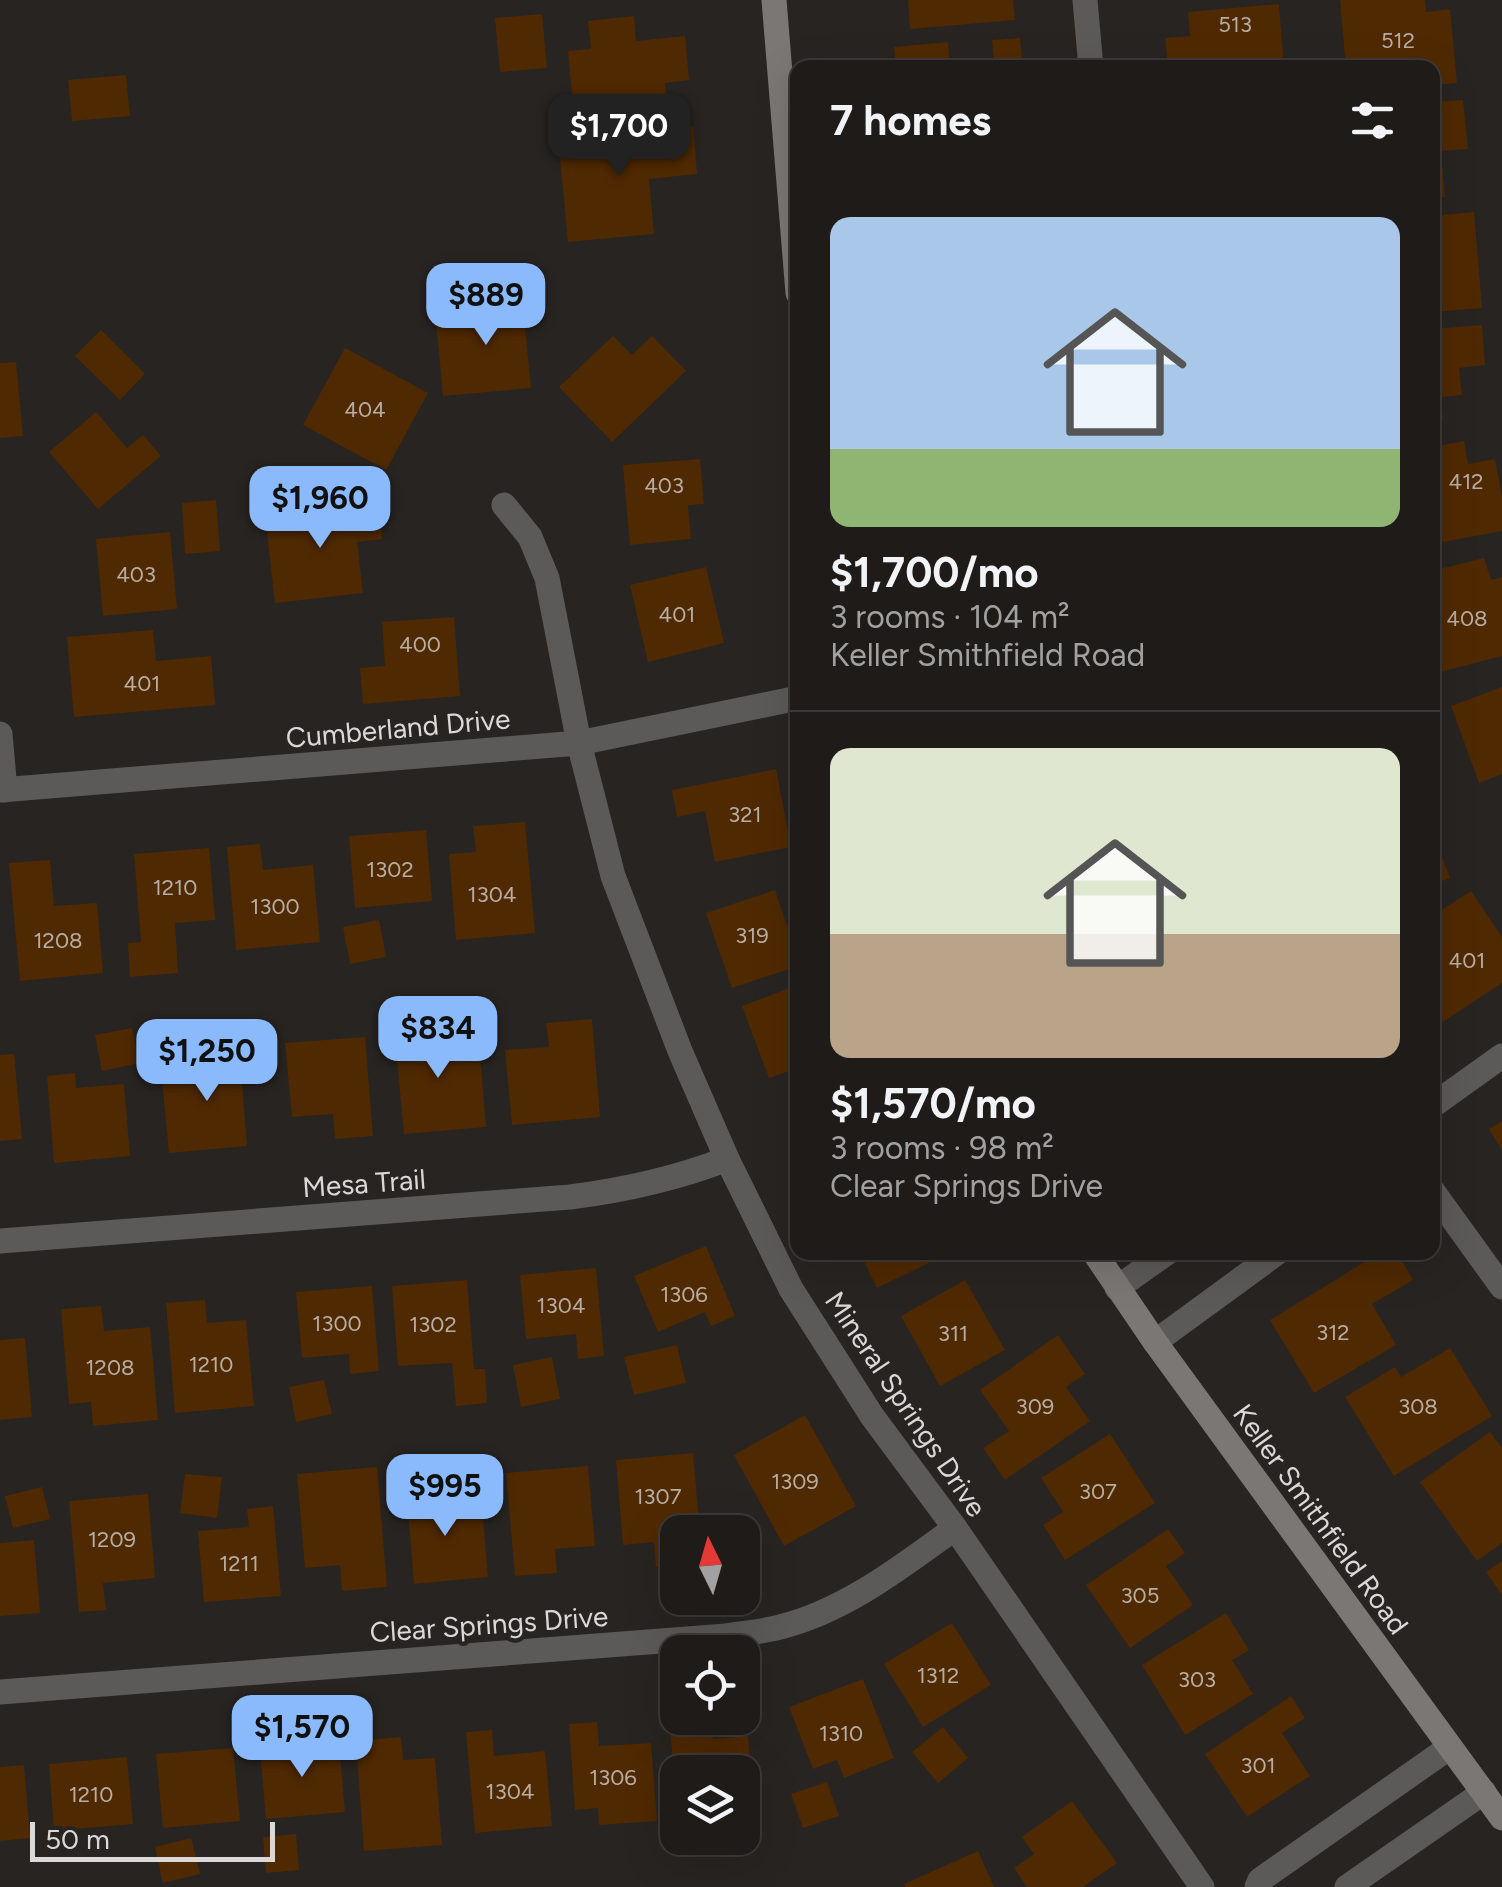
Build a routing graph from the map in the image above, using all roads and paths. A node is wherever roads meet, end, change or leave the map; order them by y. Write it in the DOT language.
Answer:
graph roads {
  1 [pos="774,0"];
  2 [pos="1085,0"];
  3 [pos="1090,60"];
  4 [pos="790,196"];
  5 [pos="504,505"];
  6 [pos="790,700"];
  7 [pos="0,734"];
  8 [pos="579,743"];
  9 [pos="2,790"];
  10 [pos="1502,1056"];
  11 [pos="1440,1100"];
  12 [pos="727,1159"];
  13 [pos="1440,1201"];
  14 [pos="0,1241"];
  15 [pos="1099,1260"];
  16 [pos="1157,1260"];
  17 [pos="1267,1260"];
  18 [pos="1502,1287"];
  19 [pos="1117,1288"];
  20 [pos="1155,1342"];
  21 [pos="955,1528"];
  22 [pos="0,1692"];
  23 [pos="1450,1747"];
  24 [pos="1484,1792"];
  25 [pos="1502,1818"];
  26 [pos="1202,1887"];
  27 [pos="1257,1887"];
  28 [pos="1346,1887"];
  1 -- 4 [label="main road"];
  2 -- 3 [label="street"];
  5 -- 8 [label="street, Mineral Springs Drive"];
  6 -- 8 [label="street, Cumberland Drive"];
  7 -- 9 [label="street"];
  8 -- 9 [label="street, Cumberland Drive"];
  8 -- 12 [label="street, Mineral Springs Drive"];
  10 -- 11 [label="street"];
  12 -- 14 [label="street, Mesa Trail"];
  12 -- 21 [label="street, Mineral Springs Drive"];
  13 -- 18 [label="street"];
  15 -- 19 [label="main road, Keller Smithfield Road"];
  16 -- 19 [label="street"];
  17 -- 20 [label="street"];
  19 -- 20 [label="main road, Keller Smithfield Road"];
  20 -- 23 [label="main road, Keller Smithfield Road"];
  21 -- 22 [label="street, Clear Springs Drive"];
  21 -- 26 [label="street, Mineral Springs Drive"];
  23 -- 24 [label="main road, Keller Smithfield Road"];
  23 -- 27 [label="street"];
  24 -- 25 [label="main road, Keller Smithfield Road"];
  24 -- 28 [label="street"];
}
